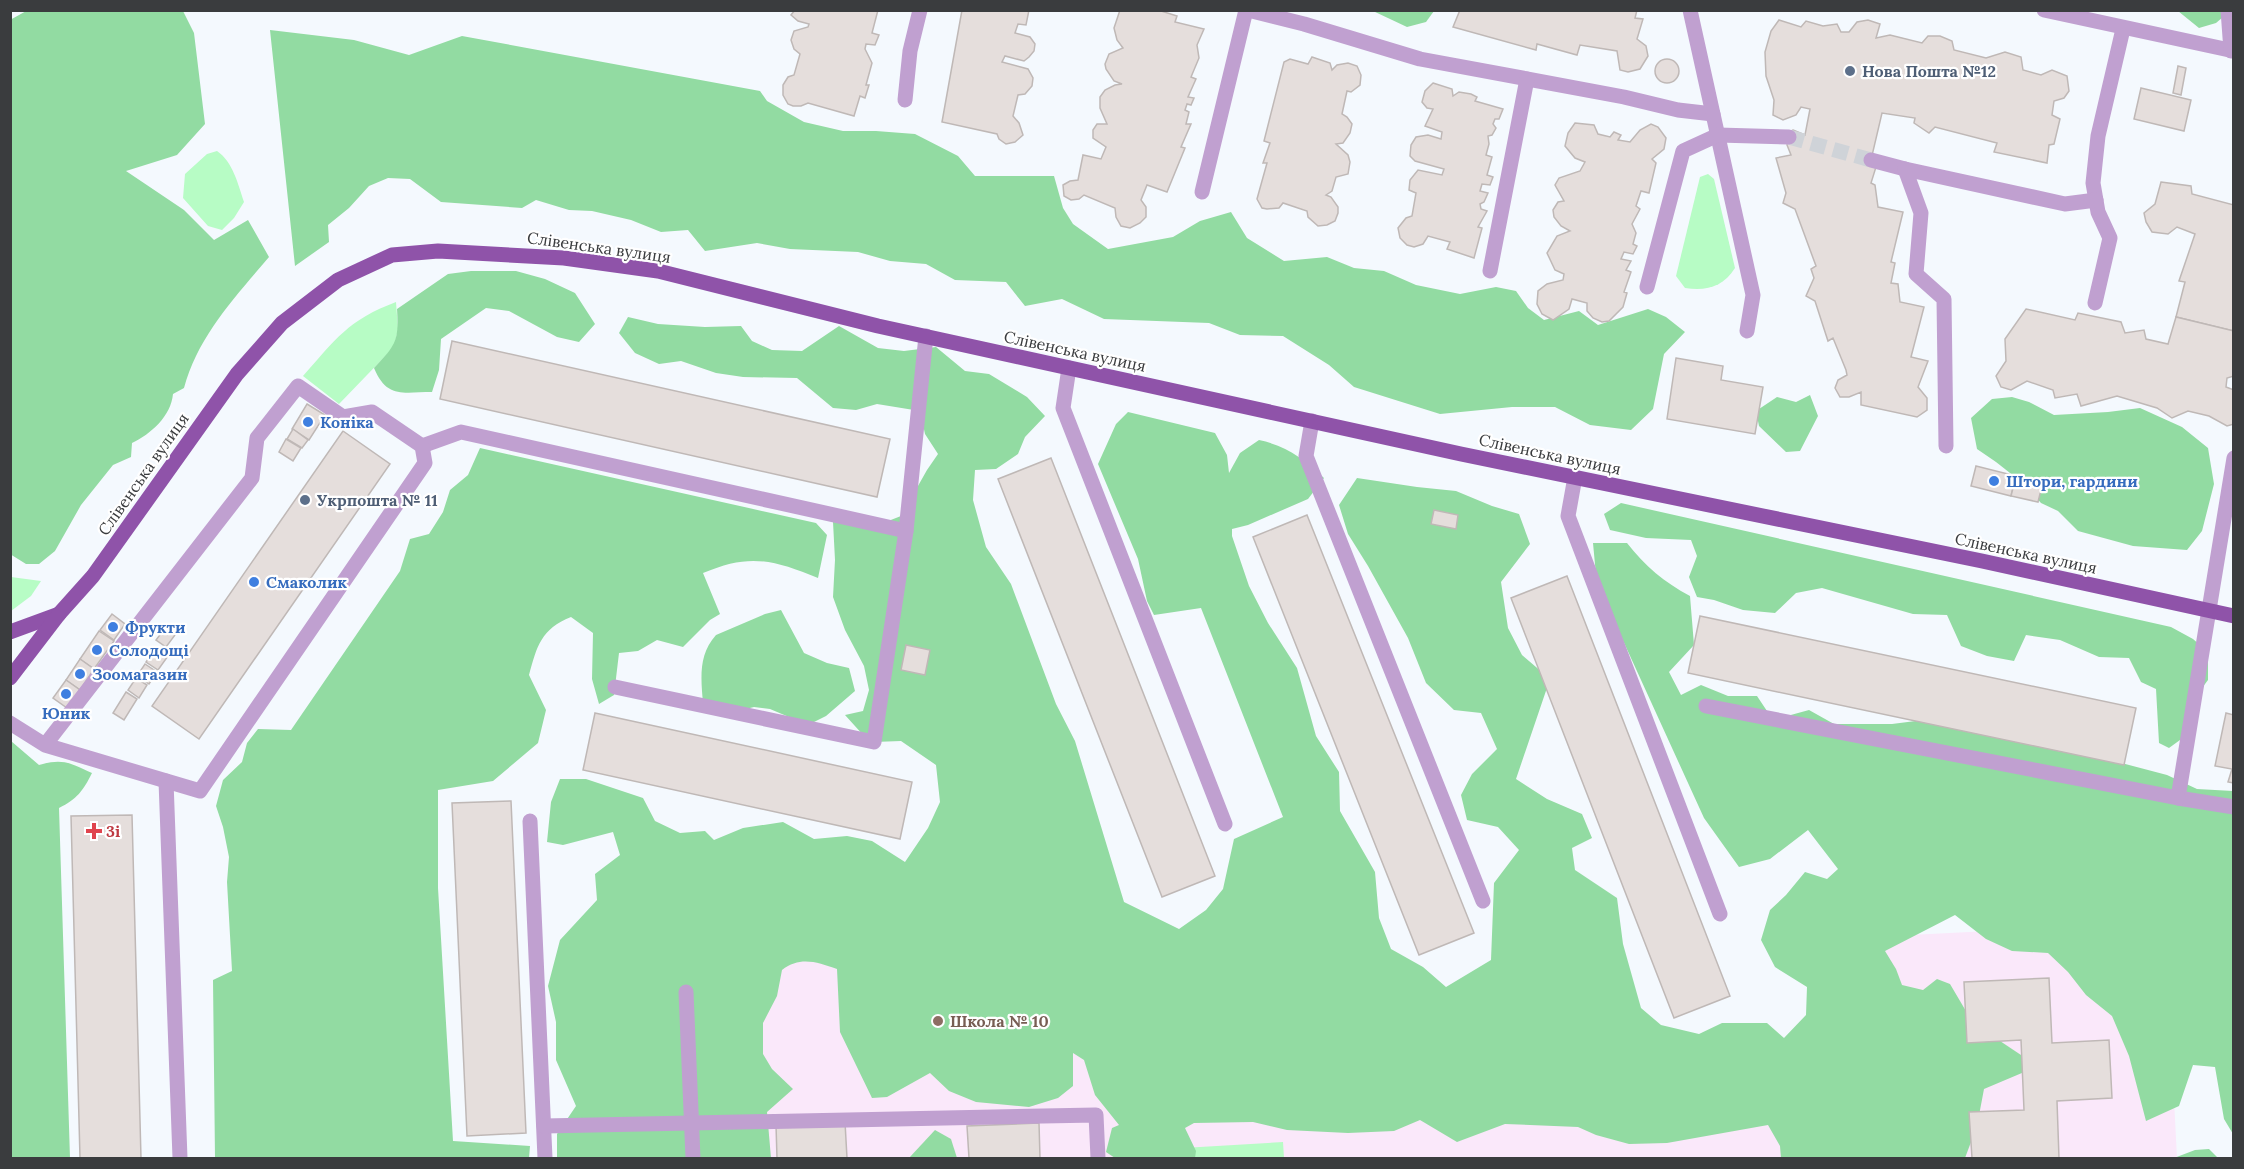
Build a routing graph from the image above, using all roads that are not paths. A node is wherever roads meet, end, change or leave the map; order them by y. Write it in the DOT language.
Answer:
graph roads {
  1 [pos="920,10"];
  2 [pos="1247,10"];
  3 [pos="1690,10"];
  4 [pos="2044,10"];
  5 [pos="2228,10"];
  6 [pos="2123,29"];
  7 [pos="2232,51"];
  8 [pos="1527,79"];
  9 [pos="905,100"];
  10 [pos="1713,114"];
  11 [pos="1718,135"];
  12 [pos="1789,137"];
  13 [pos="1871,160"];
  14 [pos="1905,169"];
  15 [pos="1202,192"];
  16 [pos="2096,200"];
  17 [pos="1491,271"];
  18 [pos="1647,287"];
  19 [pos="2095,303"];
  20 [pos="1747,332"];
  21 [pos="926,336"];
  22 [pos="1069,368"];
  23 [pos="1312,421"];
  24 [pos="422,446"];
  25 [pos="1946,446"];
  26 [pos="2234,458"];
  27 [pos="1575,477"];
  28 [pos="906,531"];
  29 [pos="2210,610"];
  30 [pos="59,614"];
  31 [pos="2234,616"];
  32 [pos="10,632"];
  33 [pos="10,678"];
  34 [pos="615,687"];
  35 [pos="1706,706"];
  36 [pos="10,723"];
  37 [pos="45,745"];
  38 [pos="166,781"];
  39 [pos="2178,798"];
  40 [pos="2234,807"];
  41 [pos="530,821"];
  42 [pos="1225,825"];
  43 [pos="1483,901"];
  44 [pos="1720,914"];
  45 [pos="686,992"];
  46 [pos="691,1122"];
  47 [pos="544,1126"];
  48 [pos="180,1158"];
  49 [pos="545,1158"];
  50 [pos="693,1158"];
  51 [pos="1098,1158"];
  1 -- 9 [label="street"];
  2 -- 8 [label="street"];
  2 -- 15 [label="street"];
  3 -- 10 [label="street"];
  4 -- 6 [label="street"];
  5 -- 7 [label="street"];
  6 -- 7 [label="street"];
  6 -- 16 [label="street"];
  8 -- 10 [label="street"];
  8 -- 17 [label="street"];
  10 -- 11 [label="street"];
  11 -- 12 [label="street"];
  11 -- 18 [label="street"];
  11 -- 20 [label="street"];
  13 -- 14 [label="street"];
  14 -- 16 [label="street"];
  14 -- 25 [label="street"];
  16 -- 19 [label="street"];
  21 -- 22 [label="main road, Слівенська вулиця"];
  21 -- 28 [label="street"];
  21 -- 30 [label="main road, Слівенська вулиця"];
  22 -- 23 [label="main road, Слівенська вулиця"];
  22 -- 42 [label="street"];
  23 -- 27 [label="main road, Слівенська вулиця"];
  23 -- 43 [label="street"];
  24 -- 28 [label="street"];
  24 -- 37 [label="street"];
  24 -- 38 [label="street"];
  26 -- 29 [label="street"];
  27 -- 29 [label="main road, Слівенська вулиця"];
  27 -- 44 [label="street"];
  28 -- 34 [label="street"];
  29 -- 31 [label="main road, Слівенська вулиця"];
  29 -- 39 [label="street"];
  30 -- 32 [label="main road, Слівенська вулиця"];
  30 -- 33 [label="main road, Слівенська вулиця"];
  35 -- 39 [label="street"];
  36 -- 37 [label="street"];
  37 -- 38 [label="street"];
  38 -- 48 [label="street"];
  39 -- 40 [label="street"];
  41 -- 47 [label="street"];
  45 -- 46 [label="street"];
  46 -- 47 [label="street"];
  46 -- 50 [label="street"];
  46 -- 51 [label="street"];
  47 -- 49 [label="street"];
}
